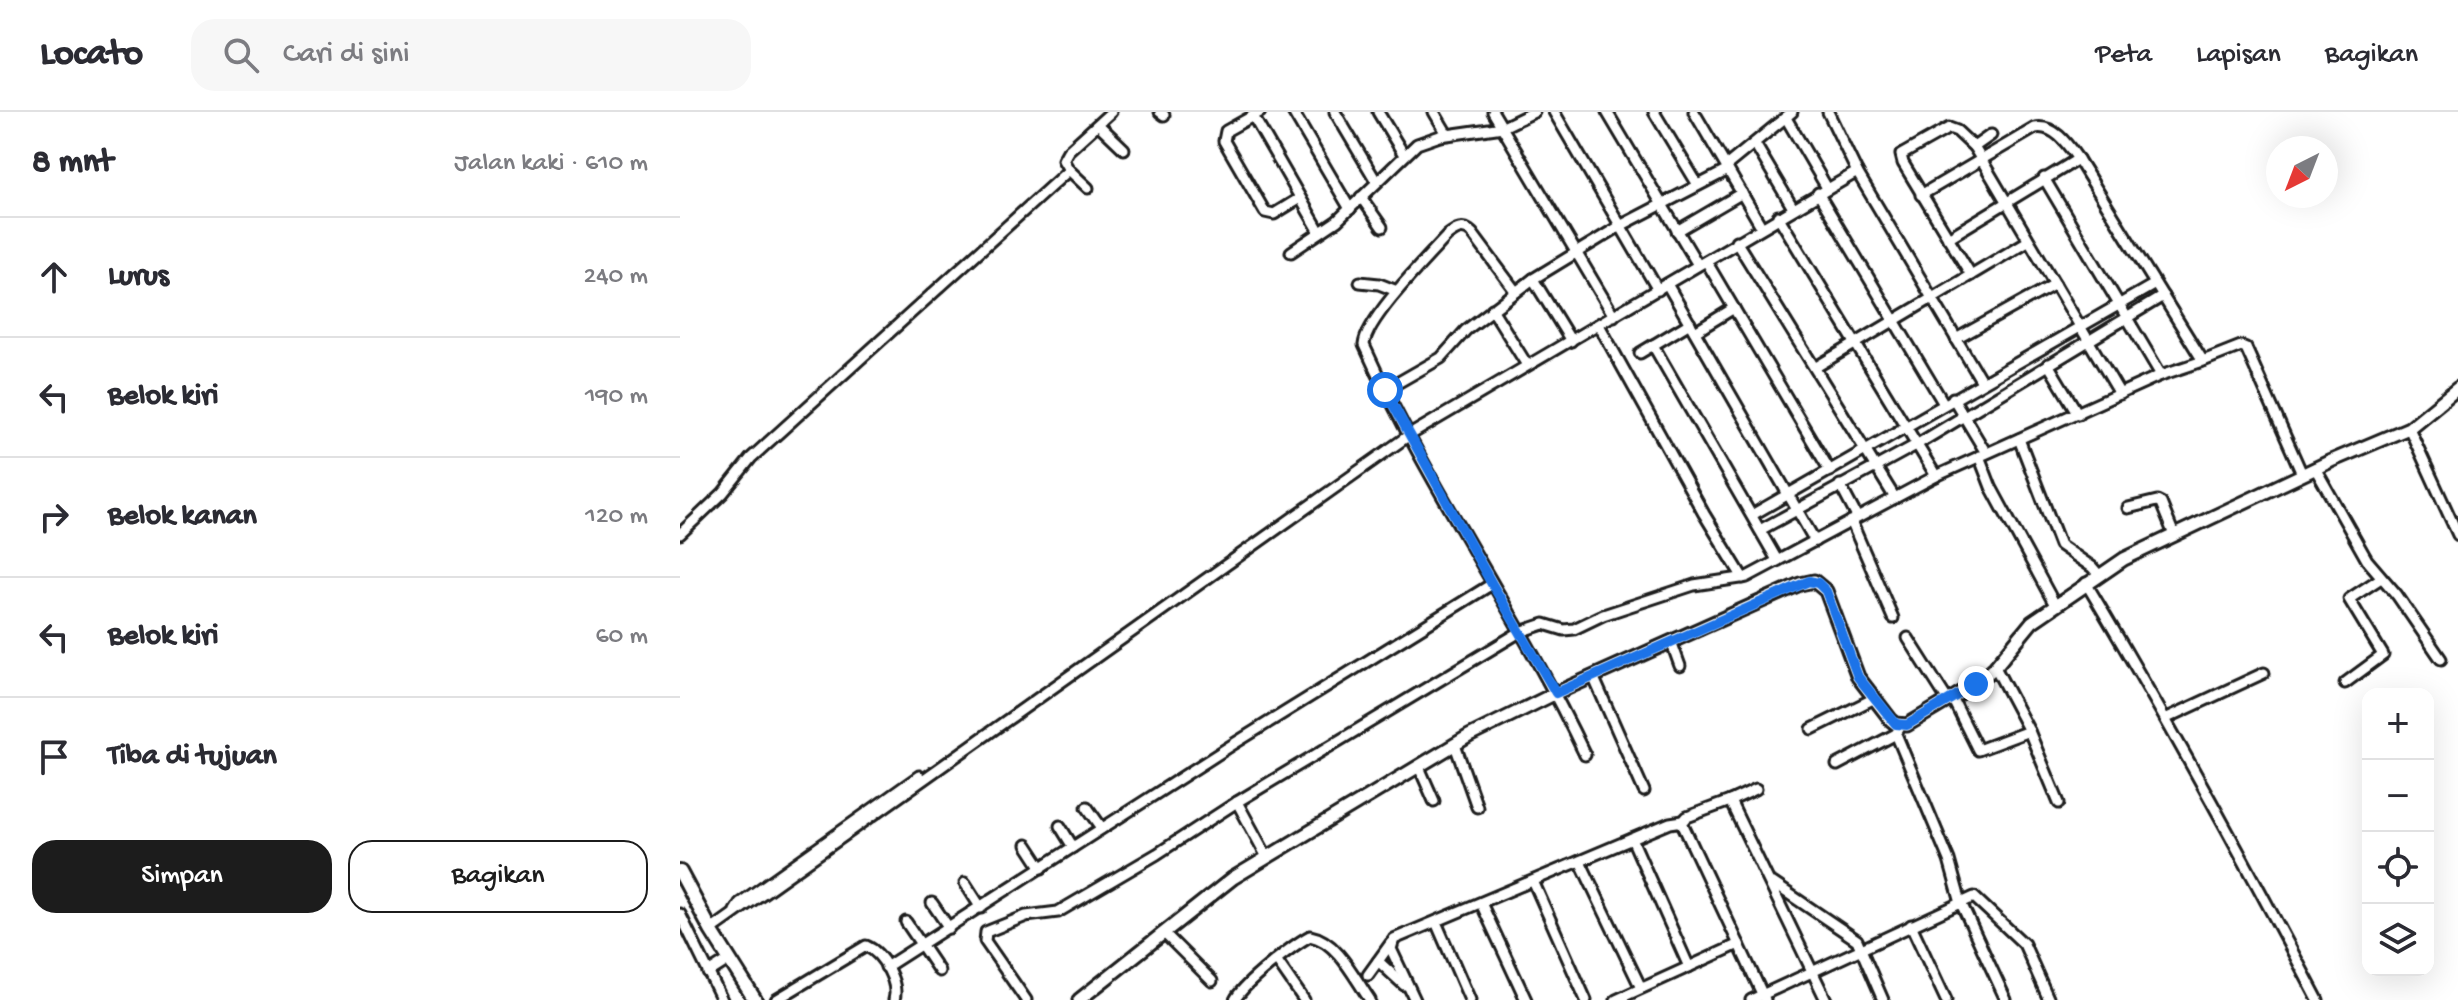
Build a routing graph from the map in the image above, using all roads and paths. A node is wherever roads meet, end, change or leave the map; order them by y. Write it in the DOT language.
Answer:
graph roads {
  1 [pos="1111,112"];
  2 [pos="1293,112"];
  3 [pos="1335,112"];
  4 [pos="1378,112"];
  5 [pos="1434,112"];
  6 [pos="1493,112"];
  7 [pos="1534,112"];
  8 [pos="1554,112"];
  9 [pos="1607,112"];
  10 [pos="1654,112"];
  11 [pos="1694,112"];
  12 [pos="1709,112"];
  13 [pos="1828,112"];
  14 [pos="1256,114"];
  15 [pos="1789,115"];
  16 [pos="1099,125"];
  17 [pos="1503,127"];
  18 [pos="1703,127"];
  19 [pos="1447,134"];
  20 [pos="1991,135"];
  21 [pos="1755,144"];
  22 [pos="1974,147"];
  23 [pos="1124,149"];
  24 [pos="1404,155"];
  25 [pos="1981,159"];
  26 [pos="2078,159"];
  27 [pos="1727,168"];
  28 [pos="1069,170"];
  29 [pos="1857,172"];
  30 [pos="2044,178"];
  31 [pos="1376,181"];
  32 [pos="1698,185"];
  33 [pos="1088,188"];
  34 [pos="1822,191"];
  35 [pos="1742,193"];
  36 [pos="1921,195"];
  37 [pos="1361,197"];
  38 [pos="1300,198"];
  39 [pos="2005,202"];
  40 [pos="1662,204"];
  41 [pos="1793,208"];
  42 [pos="1350,209"];
  43 [pos="1778,216"];
  44 [pos="1620,226"];
  45 [pos="1761,226"];
  46 [pos="1382,227"];
  47 [pos="1677,231"];
  48 [pos="1320,232"];
  49 [pos="1948,238"];
  50 [pos="1736,241"];
  51 [pos="2028,241"];
  52 [pos="1291,252"];
  53 [pos="1577,252"];
  54 [pos="1702,263"];
  55 [pos="1971,275"];
  56 [pos="1533,279"];
  57 [pos="1360,282"];
  58 [pos="2055,284"];
  59 [pos="2155,284"];
  60 [pos="1663,287"];
  61 [pos="1397,291"];
  62 [pos="1516,292"];
  63 [pos="2163,296"];
  64 [pos="1932,299"];
  65 [pos="2119,305"];
  66 [pos="1734,308"];
  67 [pos="1492,309"];
  68 [pos="1614,316"];
  69 [pos="2127,318"];
  70 [pos="1894,321"];
  71 [pos="1599,325"];
  72 [pos="2079,326"];
  73 [pos="1693,327"];
  74 [pos="1956,339"];
  75 [pos="2087,340"];
  76 [pos="1571,341"];
  77 [pos="1854,344"];
  78 [pos="1653,345"];
  79 [pos="1640,353"];
  80 [pos="2210,360"];
  81 [pos="2048,364"];
  82 [pos="1527,365"];
  83 [pos="1816,367"];
  84 [pos="2161,375"];
  85 [pos="1982,382"];
  86 [pos="2458,388"];
  87 [pos="1385,390"];
  88 [pos="2120,394"];
  89 [pos="1953,398"];
  90 [pos="1944,404"];
  91 [pos="2078,414"];
  92 [pos="1965,416"];
  93 [pos="1905,426"];
  94 [pos="2409,428"];
  95 [pos="1408,436"];
  96 [pos="2019,439"];
  97 [pos="1916,445"];
  98 [pos="1868,451"];
  99 [pos="1983,455"];
  100 [pos="1877,465"];
  101 [pos="2315,468"];
  102 [pos="1830,471"];
  103 [pos="2302,474"];
  104 [pos="1936,476"];
  105 [pos="1840,485"];
  106 [pos="1790,494"];
  107 [pos="1895,498"];
  108 [pos="2128,508"];
  109 [pos="1798,509"];
  110 [pos="1752,515"];
  111 [pos="1854,519"];
  112 [pos="1760,530"];
  113 [pos="680,534"];
  114 [pos="2174,535"];
  115 [pos="2458,535"];
  116 [pos="1815,541"];
  117 [pos="1777,560"];
  118 [pos="2099,575"];
  119 [pos="1743,578"];
  120 [pos="2381,578"];
  121 [pos="2086,583"];
  122 [pos="1492,584"];
  123 [pos="2055,605"];
  124 [pos="1893,618"];
  125 [pos="1520,632"];
  126 [pos="1908,638"];
  127 [pos="1671,641"];
  128 [pos="2441,659"];
  129 [pos="1680,666"];
  130 [pos="1995,667"];
  131 [pos="2264,673"];
  132 [pos="1593,676"];
  133 [pos="2345,683"];
  134 [pos="1556,693"];
  135 [pos="1873,699"];
  136 [pos="1950,699"];
  137 [pos="2167,718"];
  138 [pos="1812,729"];
  139 [pos="1899,730"];
  140 [pos="2029,731"];
  141 [pos="1455,745"];
  142 [pos="1585,755"];
  143 [pos="1837,765"];
  144 [pos="1419,767"];
  145 [pos="1756,789"];
  146 [pos="1644,791"];
  147 [pos="1434,801"];
  148 [pos="1730,801"];
  149 [pos="1237,802"];
  150 [pos="2059,803"];
  151 [pos="1087,807"];
  152 [pos="1477,807"];
  153 [pos="1683,821"];
  154 [pos="1060,826"];
  155 [pos="1102,828"];
  156 [pos="1632,839"];
  157 [pos="1027,845"];
  158 [pos="1073,847"];
  159 [pos="1267,857"];
  160 [pos="1580,861"];
  161 [pos="1042,868"];
  162 [pos="680,872"];
  163 [pos="1533,881"];
  164 [pos="1770,881"];
  165 [pos="965,883"];
  166 [pos="932,903"];
  167 [pos="1481,903"];
  168 [pos="1961,903"];
  169 [pos="981,908"];
  170 [pos="680,915"];
  171 [pos="906,922"];
  172 [pos="1436,922"];
  173 [pos="1911,925"];
  174 [pos="949,928"];
  175 [pos="711,930"];
  176 [pos="1164,933"];
  177 [pos="1391,943"];
  178 [pos="1739,944"];
  179 [pos="922,945"];
  180 [pos="1861,949"];
  181 [pos="726,961"];
  182 [pos="1277,961"];
  183 [pos="1378,961"];
  184 [pos="886,967"];
  185 [pos="1689,967"];
  186 [pos="939,971"];
  187 [pos="1814,971"];
  188 [pos="708,972"];
  189 [pos="1368,975"];
  190 [pos="1212,981"];
  191 [pos="1641,988"];
  192 [pos="1410,990"];
  193 [pos="1764,997"];
  194 [pos="721,1000"];
  195 [pos="755,1000"];
  196 [pos="776,1000"];
  197 [pos="894,1000"];
  198 [pos="1026,1000"];
  199 [pos="1079,1000"];
  200 [pos="1235,1000"];
  201 [pos="1304,1000"];
  202 [pos="1370,1000"];
  203 [pos="1415,1000"];
  204 [pos="1470,1000"];
  205 [pos="1526,1000"];
  206 [pos="1586,1000"];
  207 [pos="1616,1000"];
  208 [pos="1751,1000"];
  209 [pos="1826,1000"];
  210 [pos="1883,1000"];
  211 [pos="1946,1000"];
  212 [pos="2006,1000"];
  213 [pos="2049,1000"];
  214 [pos="2318,1000"];
  1 -- 16 [label="street"];
  2 -- 42 [label="street"];
  3 -- 31 [label="street"];
  4 -- 24 [label="street"];
  5 -- 19 [label="street"];
  6 -- 17 [label="street"];
  7 -- 17 [label="street"];
  8 -- 44 [label="street"];
  9 -- 40 [label="street"];
  10 -- 32 [label="street"];
  11 -- 18 [label="street"];
  12 -- 18 [label="street"];
  13 -- 29 [label="street"];
  14 -- 38 [label="street"];
  14 -- 38 [label="street"];
  15 -- 21 [label="street"];
  15 -- 34 [label="street"];
  16 -- 23 [label="street"];
  16 -- 28 [label="street"];
  17 -- 19 [label="street"];
  17 -- 53 [label="street"];
  18 -- 27 [label="street"];
  19 -- 24 [label="street"];
  20 -- 22 [label="street"];
  21 -- 27 [label="street"];
  21 -- 41 [label="street"];
  22 -- 25 [label="street"];
  22 -- 36 [label="street"];
  24 -- 31 [label="street"];
  25 -- 26 [label="street"];
  25 -- 36 [label="street"];
  25 -- 39 [label="street"];
  26 -- 30 [label="street"];
  26 -- 59 [label="street"];
  27 -- 32 [label="street"];
  27 -- 35 [label="street"];
  28 -- 33 [label="street"];
  28 -- 113 [label="street"];
  29 -- 34 [label="street"];
  29 -- 64 [label="street"];
  30 -- 39 [label="street"];
  30 -- 65 [label="street"];
  31 -- 37 [label="street"];
  32 -- 40 [label="street"];
  34 -- 41 [label="street"];
  34 -- 70 [label="street"];
  35 -- 45 [label="street"];
  35 -- 47 [label="street"];
  36 -- 49 [label="street"];
  37 -- 42 [label="street"];
  37 -- 46 [label="street"];
  38 -- 48 [label="street"];
  39 -- 49 [label="street"];
  39 -- 51 [label="street"];
  40 -- 44 [label="street"];
  40 -- 47 [label="street"];
  41 -- 43 [label="street"];
  42 -- 48 [label="street"];
  43 -- 45 [label="street"];
  43 -- 77 [label="street"];
  44 -- 53 [label="street"];
  44 -- 60 [label="street"];
  45 -- 50 [label="street"];
  47 -- 54 [label="street"];
  48 -- 52 [label="street"];
  49 -- 55 [label="street"];
  50 -- 54 [label="street"];
  50 -- 83 [label="street"];
  51 -- 55 [label="street"];
  51 -- 58 [label="street"];
  53 -- 56 [label="street"];
  53 -- 68 [label="street"];
  54 -- 60 [label="street"];
  54 -- 66 [label="street"];
  55 -- 64 [label="street"];
  56 -- 62 [label="street"];
  56 -- 76 [label="street"];
  57 -- 61 [label="street"];
  58 -- 72 [label="street"];
  58 -- 74 [label="street"];
  59 -- 63 [label="street"];
  59 -- 65 [label="street"];
  60 -- 68 [label="street"];
  60 -- 73 [label="street"];
  61 -- 62 [label="street"];
  61 -- 87 [label="street"];
  62 -- 67 [label="street"];
  63 -- 69 [label="street"];
  63 -- 80 [label="street"];
  64 -- 70 [label="street"];
  64 -- 74 [label="street"];
  65 -- 69 [label="street"];
  65 -- 72 [label="street"];
  66 -- 73 [label="street"];
  66 -- 102 [label="street"];
  67 -- 82 [label="street"];
  67 -- 87 [label="street"];
  68 -- 71 [label="street"];
  69 -- 75 [label="street"];
  69 -- 84 [label="street"];
  70 -- 77 [label="street"];
  70 -- 90 [label="street"];
  71 -- 76 [label="street"];
  71 -- 119 [label="street"];
  72 -- 75 [label="street"];
  72 -- 85 [label="street"];
  73 -- 78 [label="street"];
  73 -- 106 [label="street"];
  74 -- 85 [label="street"];
  75 -- 81 [label="street"];
  75 -- 88 [label="street"];
  76 -- 82 [label="street"];
  77 -- 83 [label="street"];
  77 -- 93 [label="street"];
  78 -- 79 [label="street"];
  78 -- 110 [label="street"];
  80 -- 84 [label="street"];
  80 -- 103 [label="street"];
  81 -- 91 [label="street"];
  81 -- 92 [label="street"];
  82 -- 95 [label="street"];
  83 -- 98 [label="street"];
  84 -- 88 [label="street"];
  85 -- 89 [label="street"];
  86 -- 94 [label="street"];
  87 -- 95 [label="street"];
  88 -- 91 [label="street"];
  89 -- 90 [label="street"];
  89 -- 92 [label="street"];
  90 -- 93 [label="street"];
  91 -- 96 [label="street"];
  92 -- 97 [label="street"];
  92 -- 99 [label="street"];
  93 -- 97 [label="street"];
  93 -- 98 [label="street"];
  94 -- 101 [label="street"];
  94 -- 115 [label="street"];
  95 -- 122 [label="street"];
  95 -- 175 [label="street"];
  96 -- 99 [label="street"];
  96 -- 118 [label="street"];
  97 -- 100 [label="street"];
  97 -- 104 [label="street"];
  98 -- 100 [label="street"];
  98 -- 102 [label="street"];
  99 -- 104 [label="street"];
  99 -- 123 [label="street"];
  100 -- 105 [label="street"];
  100 -- 107 [label="street"];
  101 -- 103 [label="street"];
  101 -- 120 [label="street"];
  102 -- 106 [label="street"];
  103 -- 114 [label="street"];
  104 -- 107 [label="street"];
  105 -- 109 [label="street"];
  105 -- 111 [label="street"];
  106 -- 109 [label="street"];
  106 -- 110 [label="street"];
  107 -- 111 [label="street"];
  108 -- 114 [label="street"];
  109 -- 112 [label="street"];
  109 -- 116 [label="street"];
  110 -- 112 [label="street"];
  111 -- 116 [label="street"];
  111 -- 124 [label="street"];
  112 -- 117 [label="street"];
  114 -- 118 [label="street"];
  116 -- 117 [label="street"];
  117 -- 119 [label="street"];
  118 -- 121 [label="street"];
  119 -- 125 [label="street"];
  120 -- 128 [label="street"];
  120 -- 133 [label="street"];
  121 -- 123 [label="street"];
  121 -- 137 [label="street"];
  122 -- 125 [label="street"];
  122 -- 155 [label="street"];
  123 -- 130 [label="street"];
  125 -- 134 [label="street"];
  125 -- 149 [label="street"];
  126 -- 136 [label="street"];
  127 -- 129 [label="street"];
  127 -- 132 [label="street"];
  127 -- 135 [label="street"];
  130 -- 136 [label="street"];
  130 -- 140 [label="street"];
  131 -- 137 [label="street"];
  132 -- 134 [label="street"];
  132 -- 146 [label="street"];
  134 -- 141 [label="street"];
  134 -- 142 [label="street"];
  135 -- 138 [label="street"];
  135 -- 139 [label="street"];
  136 -- 139 [label="street"];
  136 -- 140 [label="street"];
  137 -- 214 [label="street"];
  139 -- 143 [label="street"];
  139 -- 168 [label="street"];
  140 -- 150 [label="street"];
  141 -- 144 [label="street"];
  141 -- 152 [label="street"];
  144 -- 147 [label="street"];
  144 -- 159 [label="street"];
  145 -- 148 [label="street"];
  148 -- 153 [label="street"];
  148 -- 164 [label="street"];
  149 -- 159 [label="street"];
  149 -- 198 [label="street"];
  151 -- 155 [label="street"];
  153 -- 156 [label="street"];
  153 -- 178 [label="street"];
  154 -- 158 [label="street"];
  155 -- 158 [label="street"];
  156 -- 160 [label="street"];
  156 -- 185 [label="street"];
  157 -- 161 [label="street"];
  158 -- 161 [label="street"];
  159 -- 176 [label="street"];
  160 -- 163 [label="street"];
  160 -- 191 [label="street"];
  161 -- 169 [label="street"];
  162 -- 175 [label="main road"];
  163 -- 167 [label="street"];
  163 -- 206 [label="street"];
  164 -- 180 [label="street"];
  164 -- 187 [label="street"];
  165 -- 169 [label="street"];
  166 -- 174 [label="street"];
  167 -- 172 [label="street"];
  167 -- 205 [label="street"];
  168 -- 173 [label="street"];
  168 -- 212 [label="street"];
  168 -- 213 [label="street"];
  169 -- 174 [label="street"];
  170 -- 188 [label="street"];
  171 -- 179 [label="street"];
  172 -- 177 [label="street"];
  172 -- 204 [label="street"];
  173 -- 180 [label="street"];
  173 -- 211 [label="street"];
  174 -- 179 [label="street"];
  175 -- 181 [label="main road"];
  176 -- 190 [label="street"];
  176 -- 199 [label="street"];
  177 -- 183 [label="street"];
  177 -- 192 [label="street"];
  178 -- 185 [label="street"];
  178 -- 193 [label="street"];
  179 -- 184 [label="street"];
  179 -- 186 [label="street"];
  180 -- 187 [label="street"];
  180 -- 210 [label="street"];
  181 -- 188 [label="street"];
  181 -- 195 [label="main road"];
  182 -- 200 [label="street"];
  182 -- 201 [label="street"];
  182 -- 202 [label="street"];
  183 -- 189 [label="street"];
  183 -- 192 [label="street"];
  184 -- 196 [label="street"];
  184 -- 197 [label="street"];
  185 -- 191 [label="street"];
  187 -- 193 [label="street"];
  187 -- 209 [label="street"];
  188 -- 194 [label="street"];
  191 -- 207 [label="street"];
  192 -- 203 [label="street"];
  193 -- 208 [label="street"];
}
